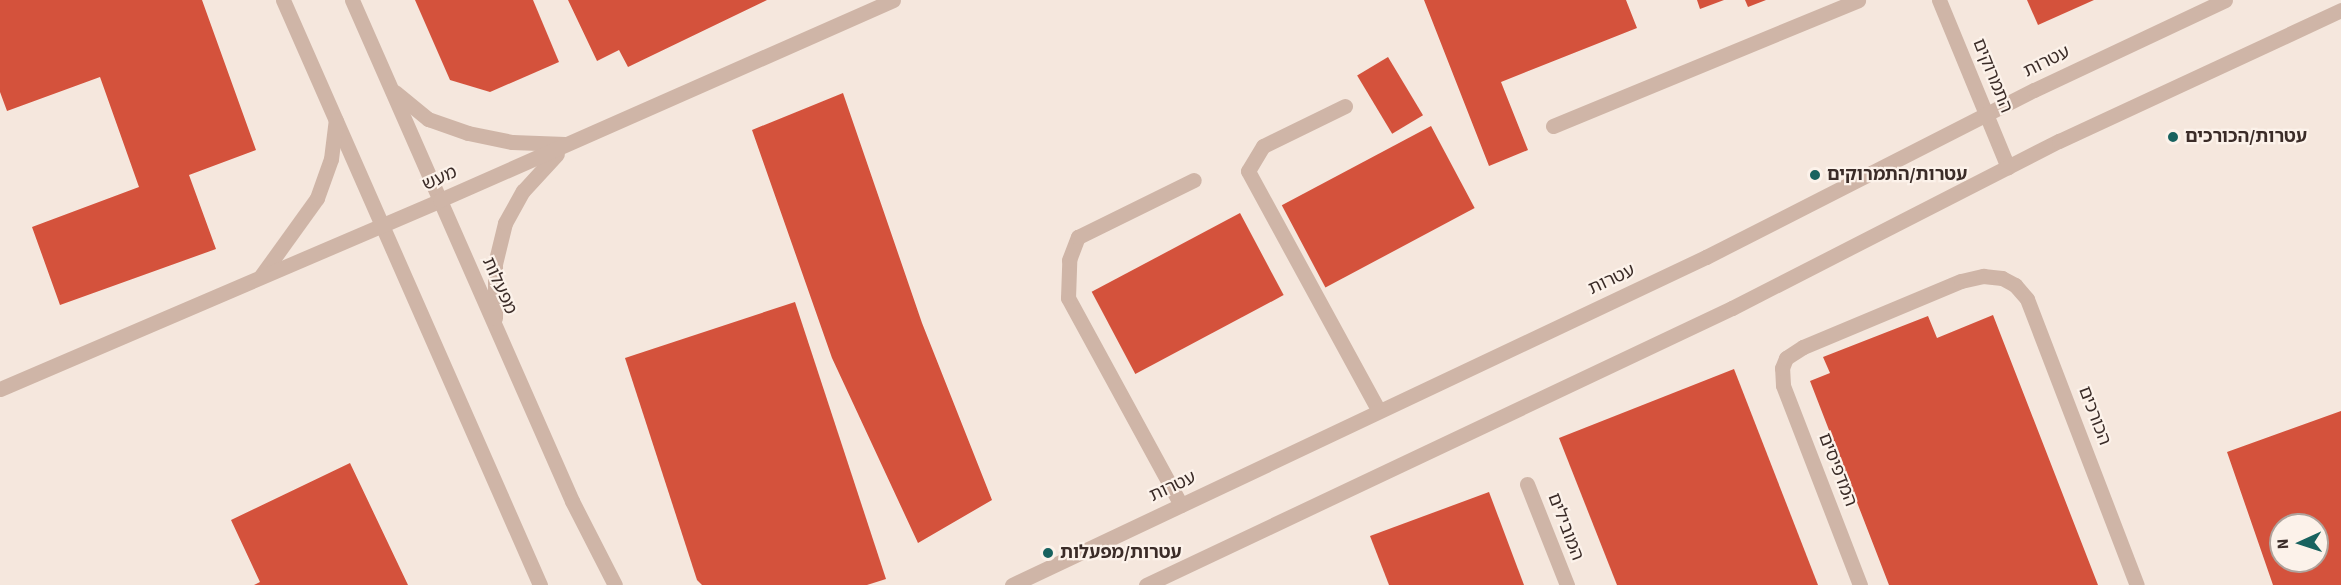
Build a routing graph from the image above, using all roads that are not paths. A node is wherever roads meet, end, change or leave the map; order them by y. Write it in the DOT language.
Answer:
graph roads {
  1 [pos="283,0"];
  2 [pos="352,0"];
  3 [pos="893,0"];
  4 [pos="1858,0"];
  5 [pos="1940,0"];
  6 [pos="2225,0"];
  7 [pos="2341,10"];
  8 [pos="392,90"];
  9 [pos="1345,106"];
  10 [pos="1986,114"];
  11 [pos="336,120"];
  12 [pos="1553,126"];
  13 [pos="568,144"];
  14 [pos="2008,167"];
  15 [pos="1194,180"];
  16 [pos="440,200"];
  17 [pos="382,225"];
  18 [pos="260,278"];
  19 [pos="497,330"];
  20 [pos="1782,368"];
  21 [pos="0,389"];
  22 [pos="1379,411"];
  23 [pos="1527,484"];
  24 [pos="1181,505"];
  25 [pos="540,585"];
  26 [pos="615,585"];
  27 [pos="1012,585"];
  28 [pos="1146,585"];
  29 [pos="1567,585"];
  30 [pos="1860,585"];
  31 [pos="2137,585"];
  1 -- 11 [label="street"];
  2 -- 8 [label="street, מפעלות"];
  3 -- 13 [label="street, מעש"];
  4 -- 12 [label="street"];
  5 -- 10 [label="street, התמרוקים"];
  6 -- 10 [label="street, עטרות"];
  7 -- 14 [label="street"];
  8 -- 13 [label="street"];
  8 -- 16 [label="street, מפעלות"];
  9 -- 22 [label="street"];
  10 -- 14 [label="street, התמרוקים"];
  10 -- 22 [label="street, עטרות"];
  11 -- 17 [label="street"];
  11 -- 18 [label="street"];
  13 -- 16 [label="street, מעש"];
  13 -- 19 [label="street"];
  14 -- 28 [label="street"];
  15 -- 24 [label="street"];
  16 -- 17 [label="street, מעש"];
  16 -- 19 [label="street, מפעלות"];
  17 -- 18 [label="street, מעש"];
  17 -- 25 [label="street"];
  18 -- 21 [label="street, מעש"];
  19 -- 26 [label="street, מפעלות"];
  20 -- 30 [label="street, המדפיסים"];
  20 -- 31 [label="street, הכורכים"];
  22 -- 24 [label="street, עטרות"];
  23 -- 29 [label="street, המובילים"];
  24 -- 27 [label="street, עטרות"];
}
